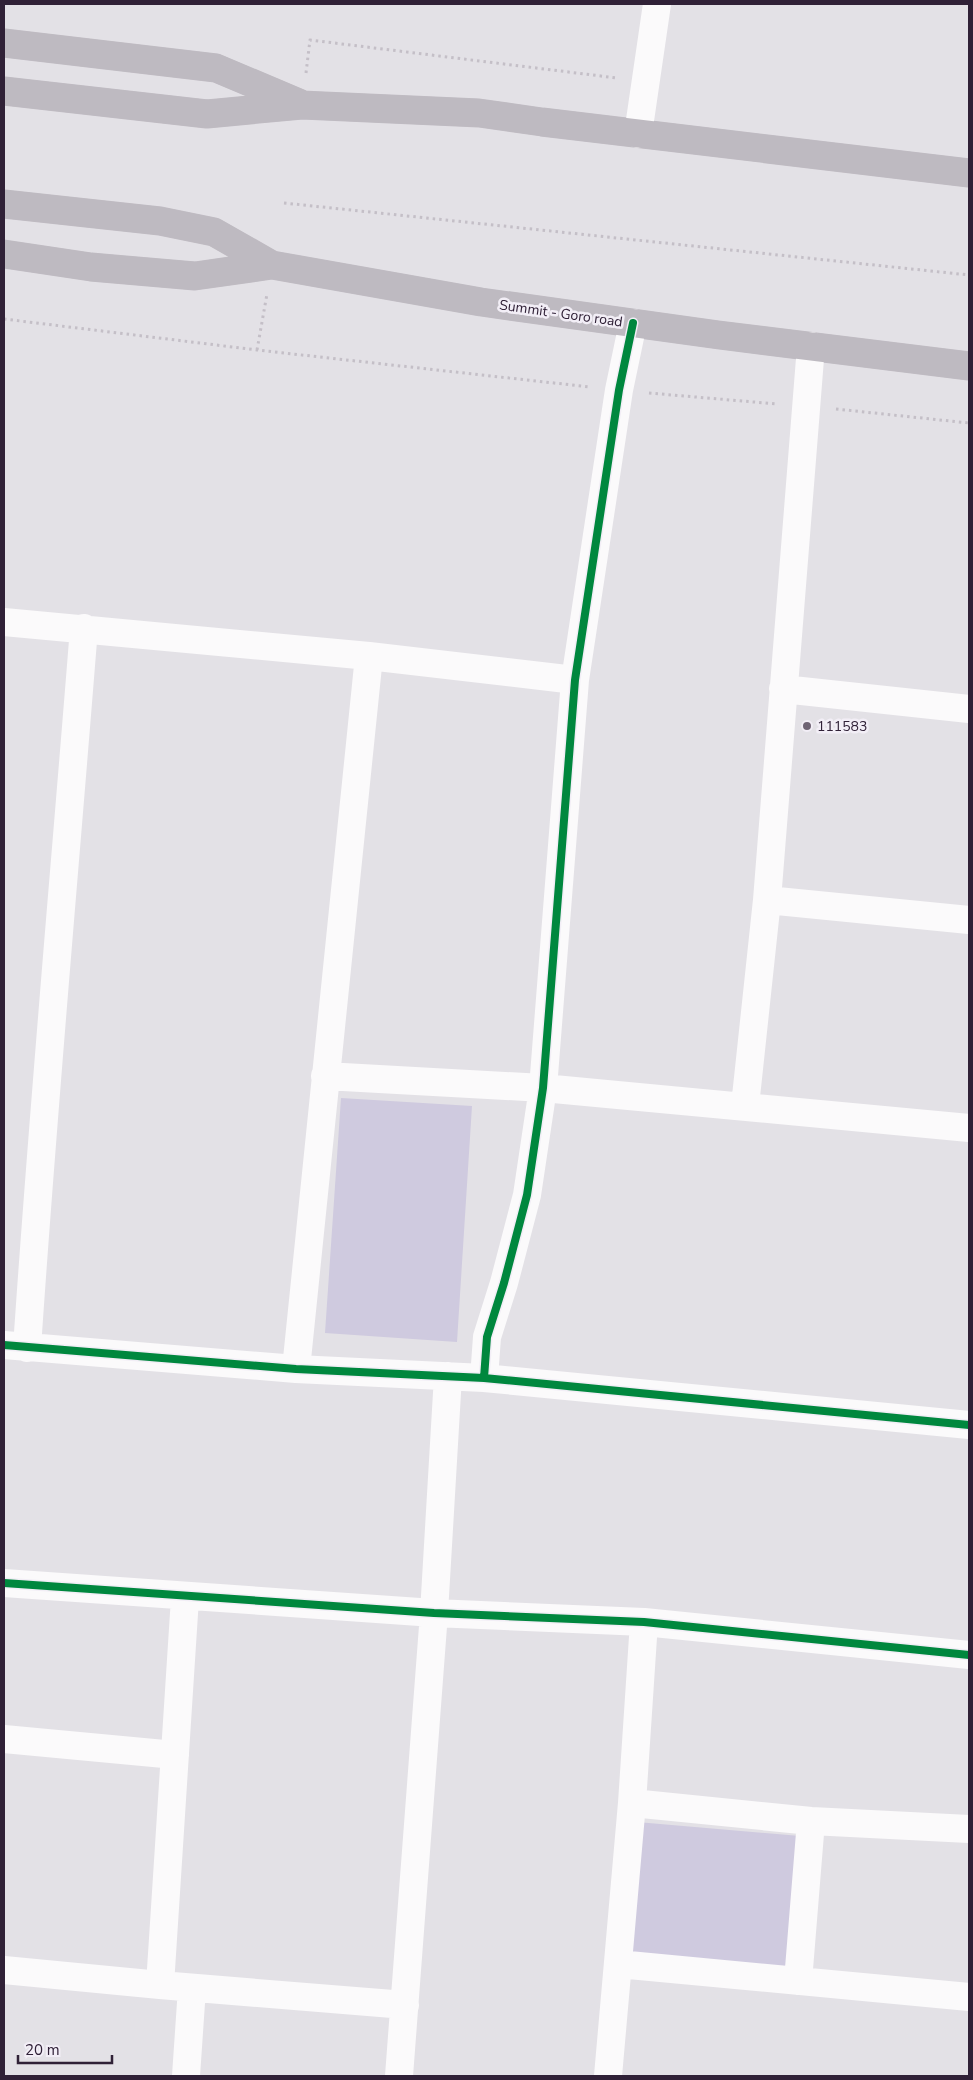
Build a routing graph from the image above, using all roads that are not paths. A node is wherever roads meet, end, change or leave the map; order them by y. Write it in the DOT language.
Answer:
graph roads {
  1 [pos="657,4"];
  2 [pos="4,43"];
  3 [pos="4,91"];
  4 [pos="302,105"];
  5 [pos="638,134"];
  6 [pos="969,173"];
  7 [pos="4,204"];
  8 [pos="4,254"];
  9 [pos="272,265"];
  10 [pos="633,323"];
  11 [pos="811,346"];
  12 [pos="969,366"];
  13 [pos="4,622"];
  14 [pos="84,628"];
  15 [pos="369,656"];
  16 [pos="575,680"];
  17 [pos="783,689"];
  18 [pos="969,709"];
  19 [pos="766,900"];
  20 [pos="969,920"];
  21 [pos="325,1076"];
  22 [pos="543,1088"];
  23 [pos="745,1106"];
  24 [pos="969,1128"];
  25 [pos="15,1346"];
  26 [pos="296,1369"];
  27 [pos="448,1376"];
  28 [pos="484,1378"];
  29 [pos="969,1425"];
  30 [pos="4,1583"];
  31 [pos="185,1598"];
  32 [pos="434,1613"];
  33 [pos="644,1622"];
  34 [pos="969,1655"];
  35 [pos="4,1739"];
  36 [pos="175,1755"];
  37 [pos="632,1803"];
  38 [pos="811,1821"];
  39 [pos="969,1828"];
  40 [pos="618,1964"];
  41 [pos="4,1970"];
  42 [pos="798,1981"];
  43 [pos="160,1985"];
  44 [pos="192,1988"];
  45 [pos="969,1997"];
  46 [pos="405,2005"];
  47 [pos="186,2076"];
  48 [pos="399,2076"];
  49 [pos="608,2076"];
  1 -- 5 [label="street"];
  2 -- 4 [label="highway"];
  3 -- 4 [label="highway"];
  4 -- 5 [label="highway"];
  5 -- 6 [label="highway"];
  7 -- 9 [label="highway"];
  8 -- 9 [label="highway"];
  9 -- 10 [label="highway, Summit - Goro road"];
  10 -- 11 [label="highway, Summit - Goro road"];
  10 -- 16 [label="street"];
  11 -- 12 [label="highway, Summit - Goro road"];
  11 -- 17 [label="street"];
  13 -- 14 [label="street"];
  14 -- 15 [label="street"];
  14 -- 25 [label="street"];
  15 -- 16 [label="street"];
  15 -- 21 [label="street"];
  16 -- 22 [label="street"];
  17 -- 18 [label="street"];
  17 -- 19 [label="street"];
  19 -- 20 [label="street"];
  19 -- 23 [label="street"];
  21 -- 22 [label="street"];
  21 -- 26 [label="street"];
  22 -- 23 [label="street"];
  22 -- 28 [label="street"];
  23 -- 24 [label="street"];
  25 -- 26 [label="street"];
  26 -- 27 [label="street"];
  27 -- 28 [label="street"];
  27 -- 32 [label="street"];
  28 -- 29 [label="street"];
  30 -- 31 [label="street"];
  31 -- 32 [label="street"];
  31 -- 36 [label="street"];
  32 -- 33 [label="street"];
  32 -- 46 [label="street"];
  33 -- 34 [label="street"];
  33 -- 37 [label="street"];
  35 -- 36 [label="street"];
  36 -- 43 [label="street"];
  37 -- 38 [label="street"];
  37 -- 40 [label="street"];
  38 -- 39 [label="street"];
  38 -- 42 [label="street"];
  40 -- 42 [label="street"];
  40 -- 49 [label="street"];
  41 -- 43 [label="street"];
  42 -- 45 [label="street"];
  43 -- 44 [label="street"];
  44 -- 46 [label="street"];
  44 -- 47 [label="street"];
  46 -- 48 [label="street"];
}
